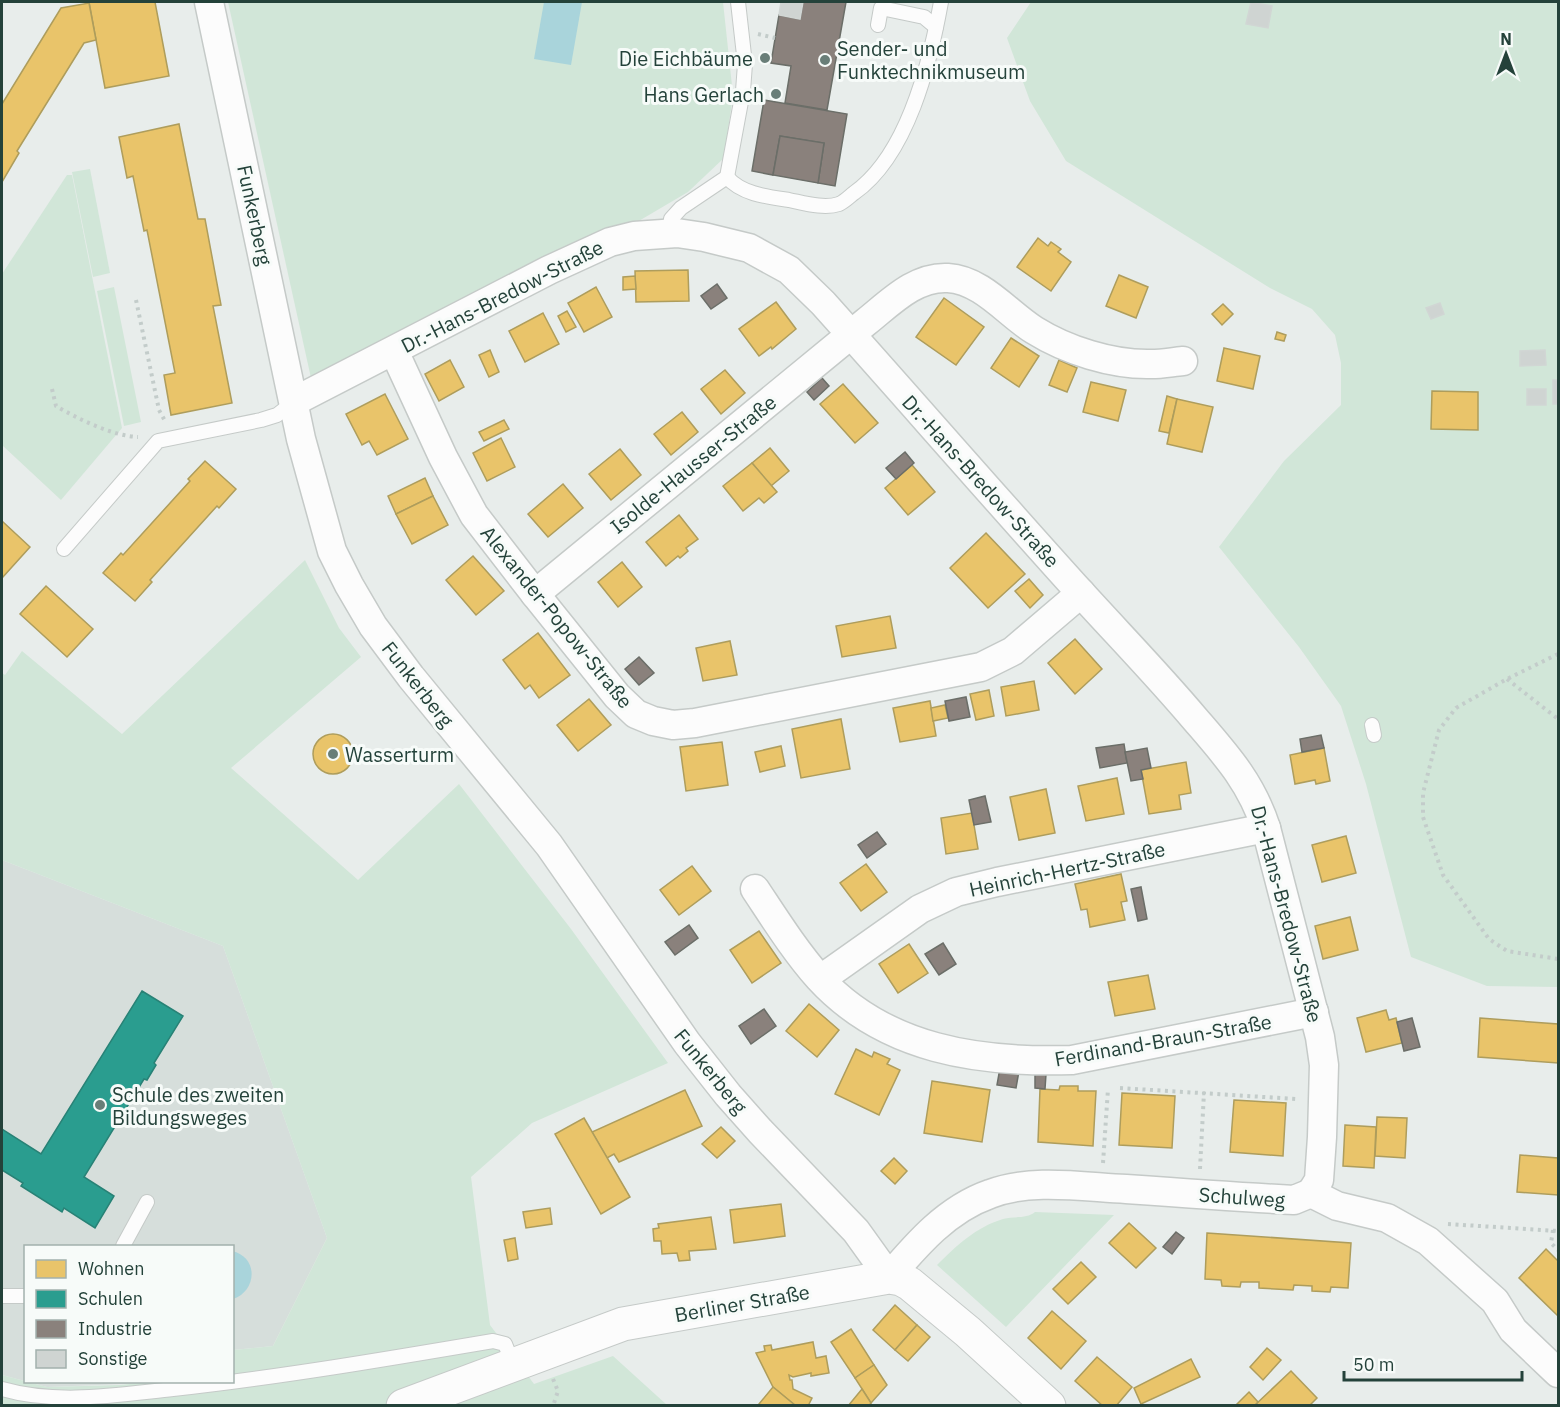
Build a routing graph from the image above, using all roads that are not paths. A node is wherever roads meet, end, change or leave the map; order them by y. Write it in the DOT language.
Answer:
graph roads {
  1 [pos="209,2"];
  2 [pos="738,2"];
  3 [pos="941,2"];
  4 [pos="878,24"];
  5 [pos="936,27"];
  6 [pos="727,177"];
  7 [pos="669,233"];
  8 [pos="851,334"];
  9 [pos="394,351"];
  10 [pos="1183,361"];
  11 [pos="295,401"];
  12 [pos="64,549"];
  13 [pos="1080,593"];
  14 [pos="535,594"];
  15 [pos="1266,828"];
  16 [pos="755,889"];
  17 [pos="821,980"];
  18 [pos="1314,1012"];
  19 [pos="1311,1193"];
  20 [pos="147,1202"];
  21 [pos="124,1245"];
  22 [pos="889,1277"];
  23 [pos="2,1296"];
  24 [pos="24,1296"];
  25 [pos="513,1364"];
  26 [pos="1558,1374"];
  27 [pos="234,1381"];
  28 [pos="220,1383"];
  29 [pos="2,1389"];
  30 [pos="403,1406"];
  31 [pos="1049,1406"];
  1 -- 11 [label="street, Funkerberg"];
  2 -- 6 [label="lane"];
  3 -- 5 [label="lane"];
  4 -- 5 [label="lane"];
  5 -- 6 [label="lane"];
  6 -- 7 [label="lane"];
  7 -- 8 [label="street, Dr.-Hans-Bredow-Straße"];
  7 -- 9 [label="street, Dr.-Hans-Bredow-Straße"];
  8 -- 10 [label="street, Isolde-Hausser-Straße"];
  8 -- 13 [label="street, Dr.-Hans-Bredow-Straße"];
  8 -- 14 [label="street, Isolde-Hausser-Straße"];
  9 -- 11 [label="street, Dr.-Hans-Bredow-Straße"];
  9 -- 14 [label="street, Alexander-Popow-Straße"];
  11 -- 12 [label="lane"];
  11 -- 22 [label="street, Funkerberg"];
  13 -- 14 [label="street, Alexander-Popow-Straße"];
  13 -- 15 [label="street, Dr.-Hans-Bredow-Straße"];
  15 -- 17 [label="street, Heinrich-Hertz-Straße"];
  15 -- 18 [label="street, Dr.-Hans-Bredow-Straße"];
  16 -- 17 [label="street, Ferdinand-Braun-Straße"];
  17 -- 18 [label="street, Ferdinand-Braun-Straße"];
  18 -- 19 [label="street, Dr.-Hans-Bredow-Straße"];
  19 -- 22 [label="street, Schulweg"];
  19 -- 26 [label="street, Schulweg"];
  20 -- 21 [label="lane"];
  22 -- 25 [label="street, Berliner Straße"];
  22 -- 31 [label="street"];
  23 -- 24 [label="lane"];
  25 -- 27 [label="lane"];
  25 -- 30 [label="street, Berliner Straße"];
  28 -- 29 [label="lane"];
}
